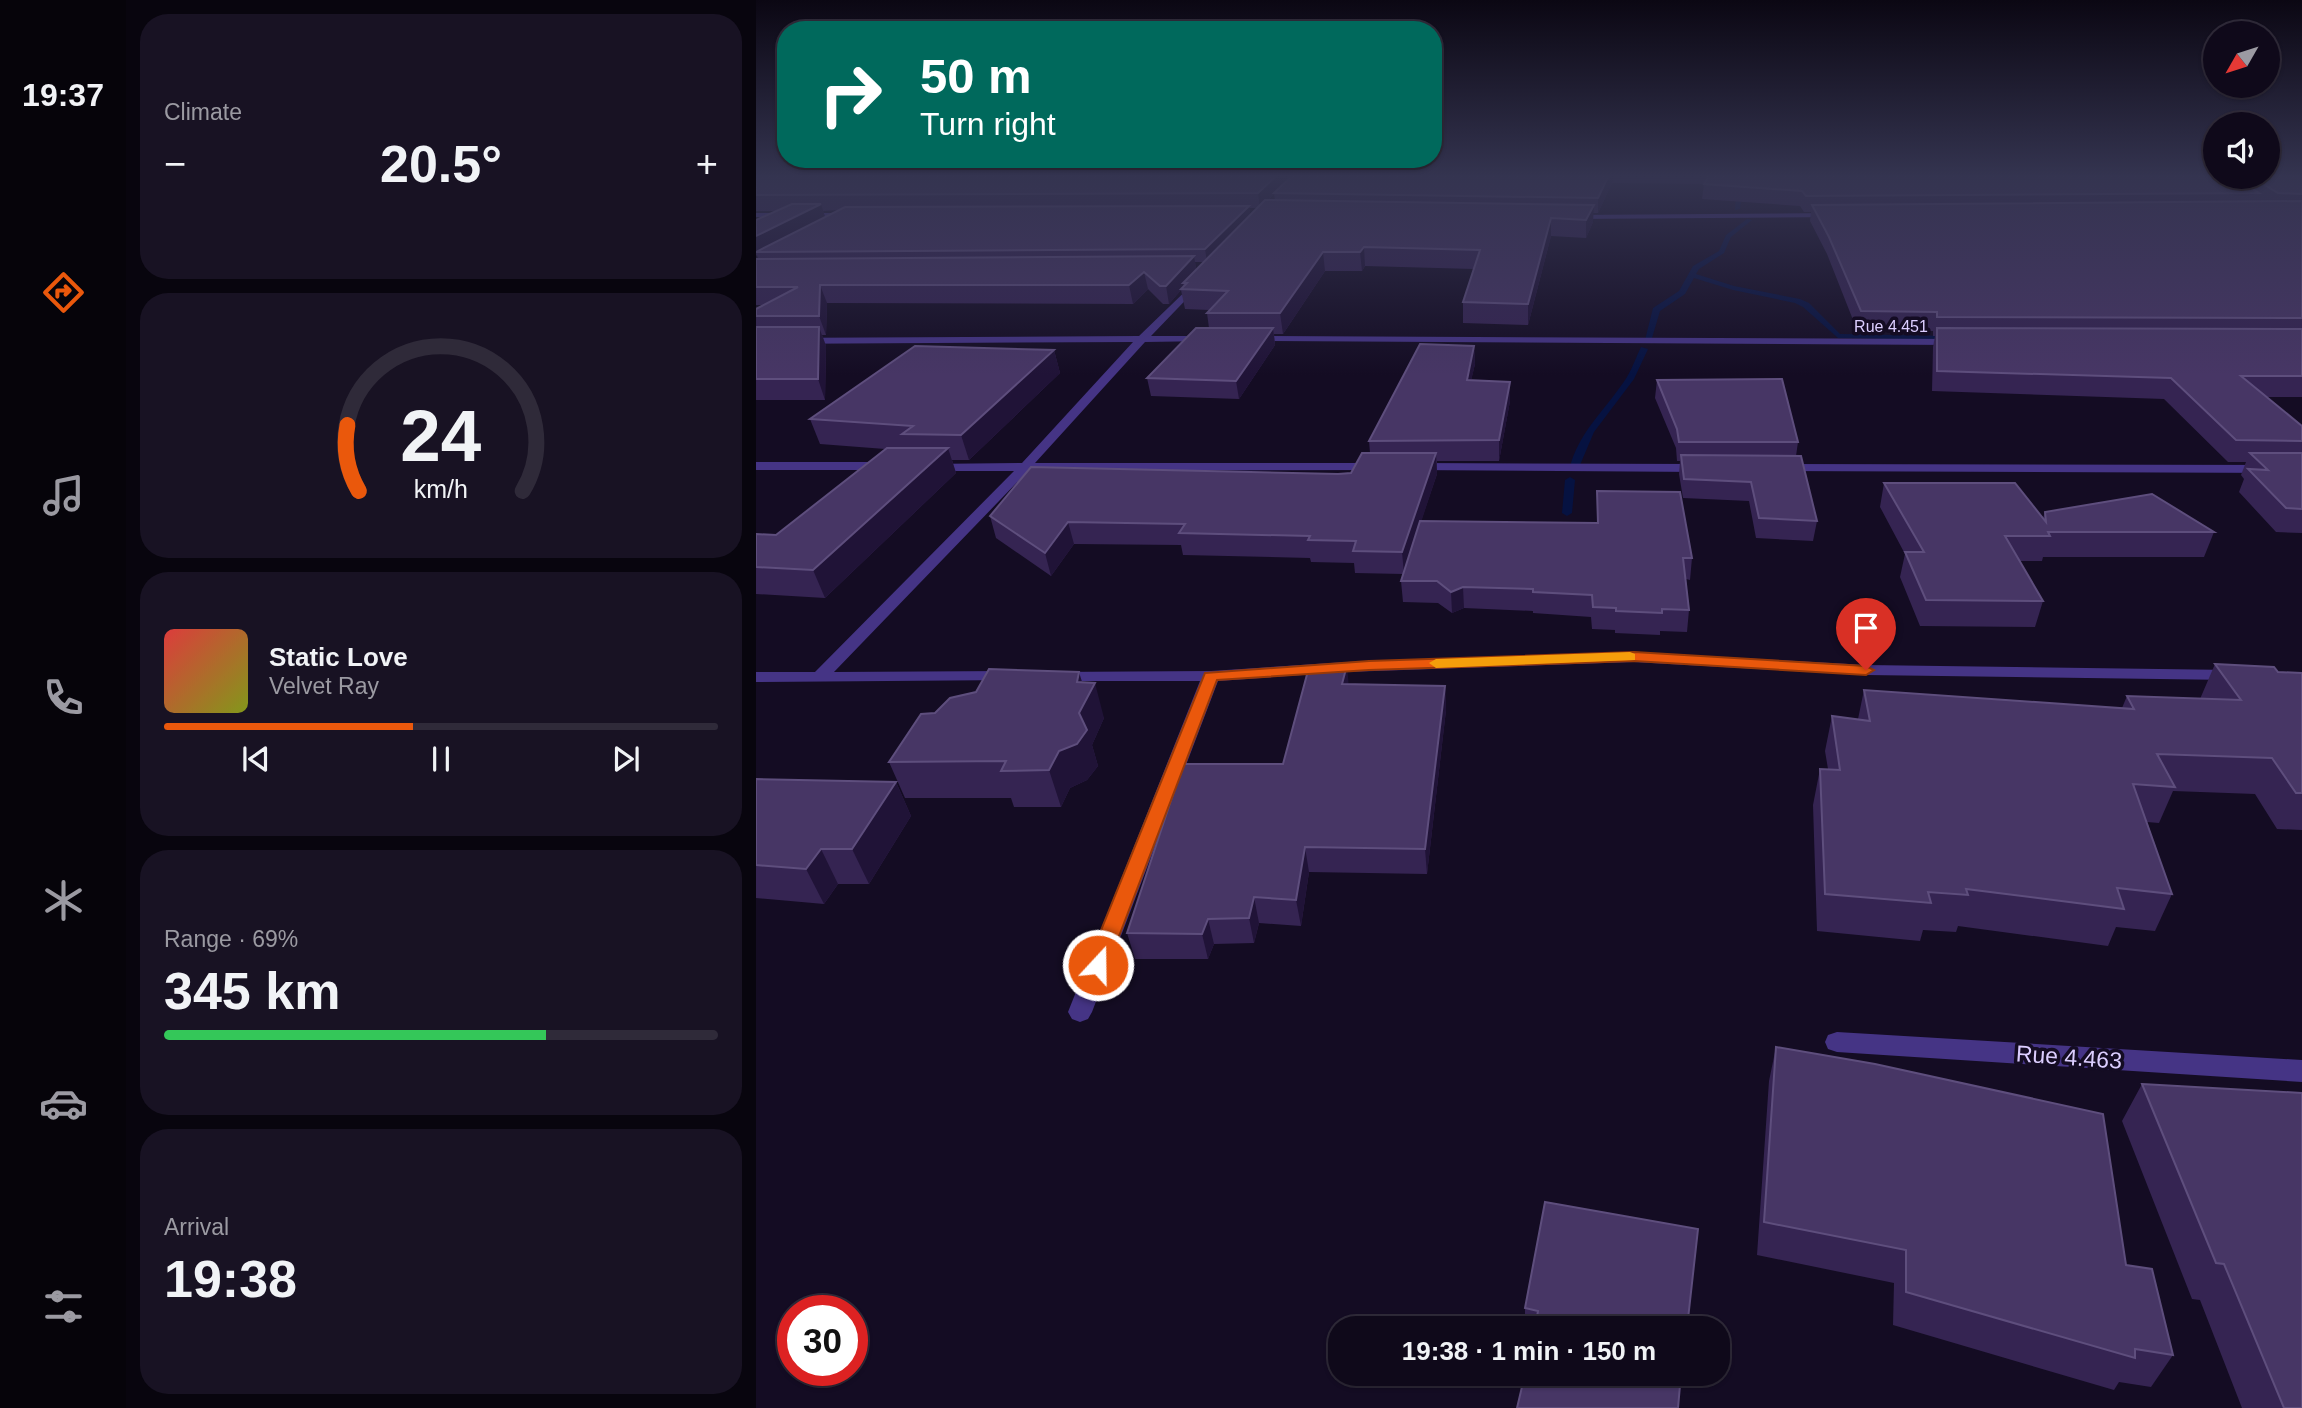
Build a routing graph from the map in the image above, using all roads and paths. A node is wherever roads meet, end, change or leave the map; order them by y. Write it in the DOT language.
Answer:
graph roads {
  1 [pos="1212,268"];
  2 [pos="1142,339"];
  3 [pos="1223,339"];
  4 [pos="1236,339"];
  5 [pos="756,341"];
  6 [pos="1967,342"];
  7 [pos="756,466"];
  8 [pos="1025,467"];
  9 [pos="1720,468"];
  10 [pos="1761,468"];
  11 [pos="2302,470"];
  12 [pos="2248,675"];
  13 [pos="1211,676"];
  14 [pos="756,677"];
  15 [pos="819,677"];
  16 [pos="1080,1012"];
  17 [pos="1837,1042"];
  18 [pos="2302,1072"];
  1 -- 2 [label="street"];
  2 -- 3 [label="street"];
  2 -- 5 [label="street"];
  2 -- 8 [label="street"];
  4 -- 6 [label="street, Rue 4.451"];
  7 -- 8 [label="street"];
  8 -- 9 [label="street"];
  8 -- 15 [label="street"];
  10 -- 11 [label="street"];
  12 -- 13 [label="street"];
  13 -- 15 [label="street"];
  13 -- 16 [label="street"];
  14 -- 15 [label="street"];
  17 -- 18 [label="street, Rue 4.463"];
}
